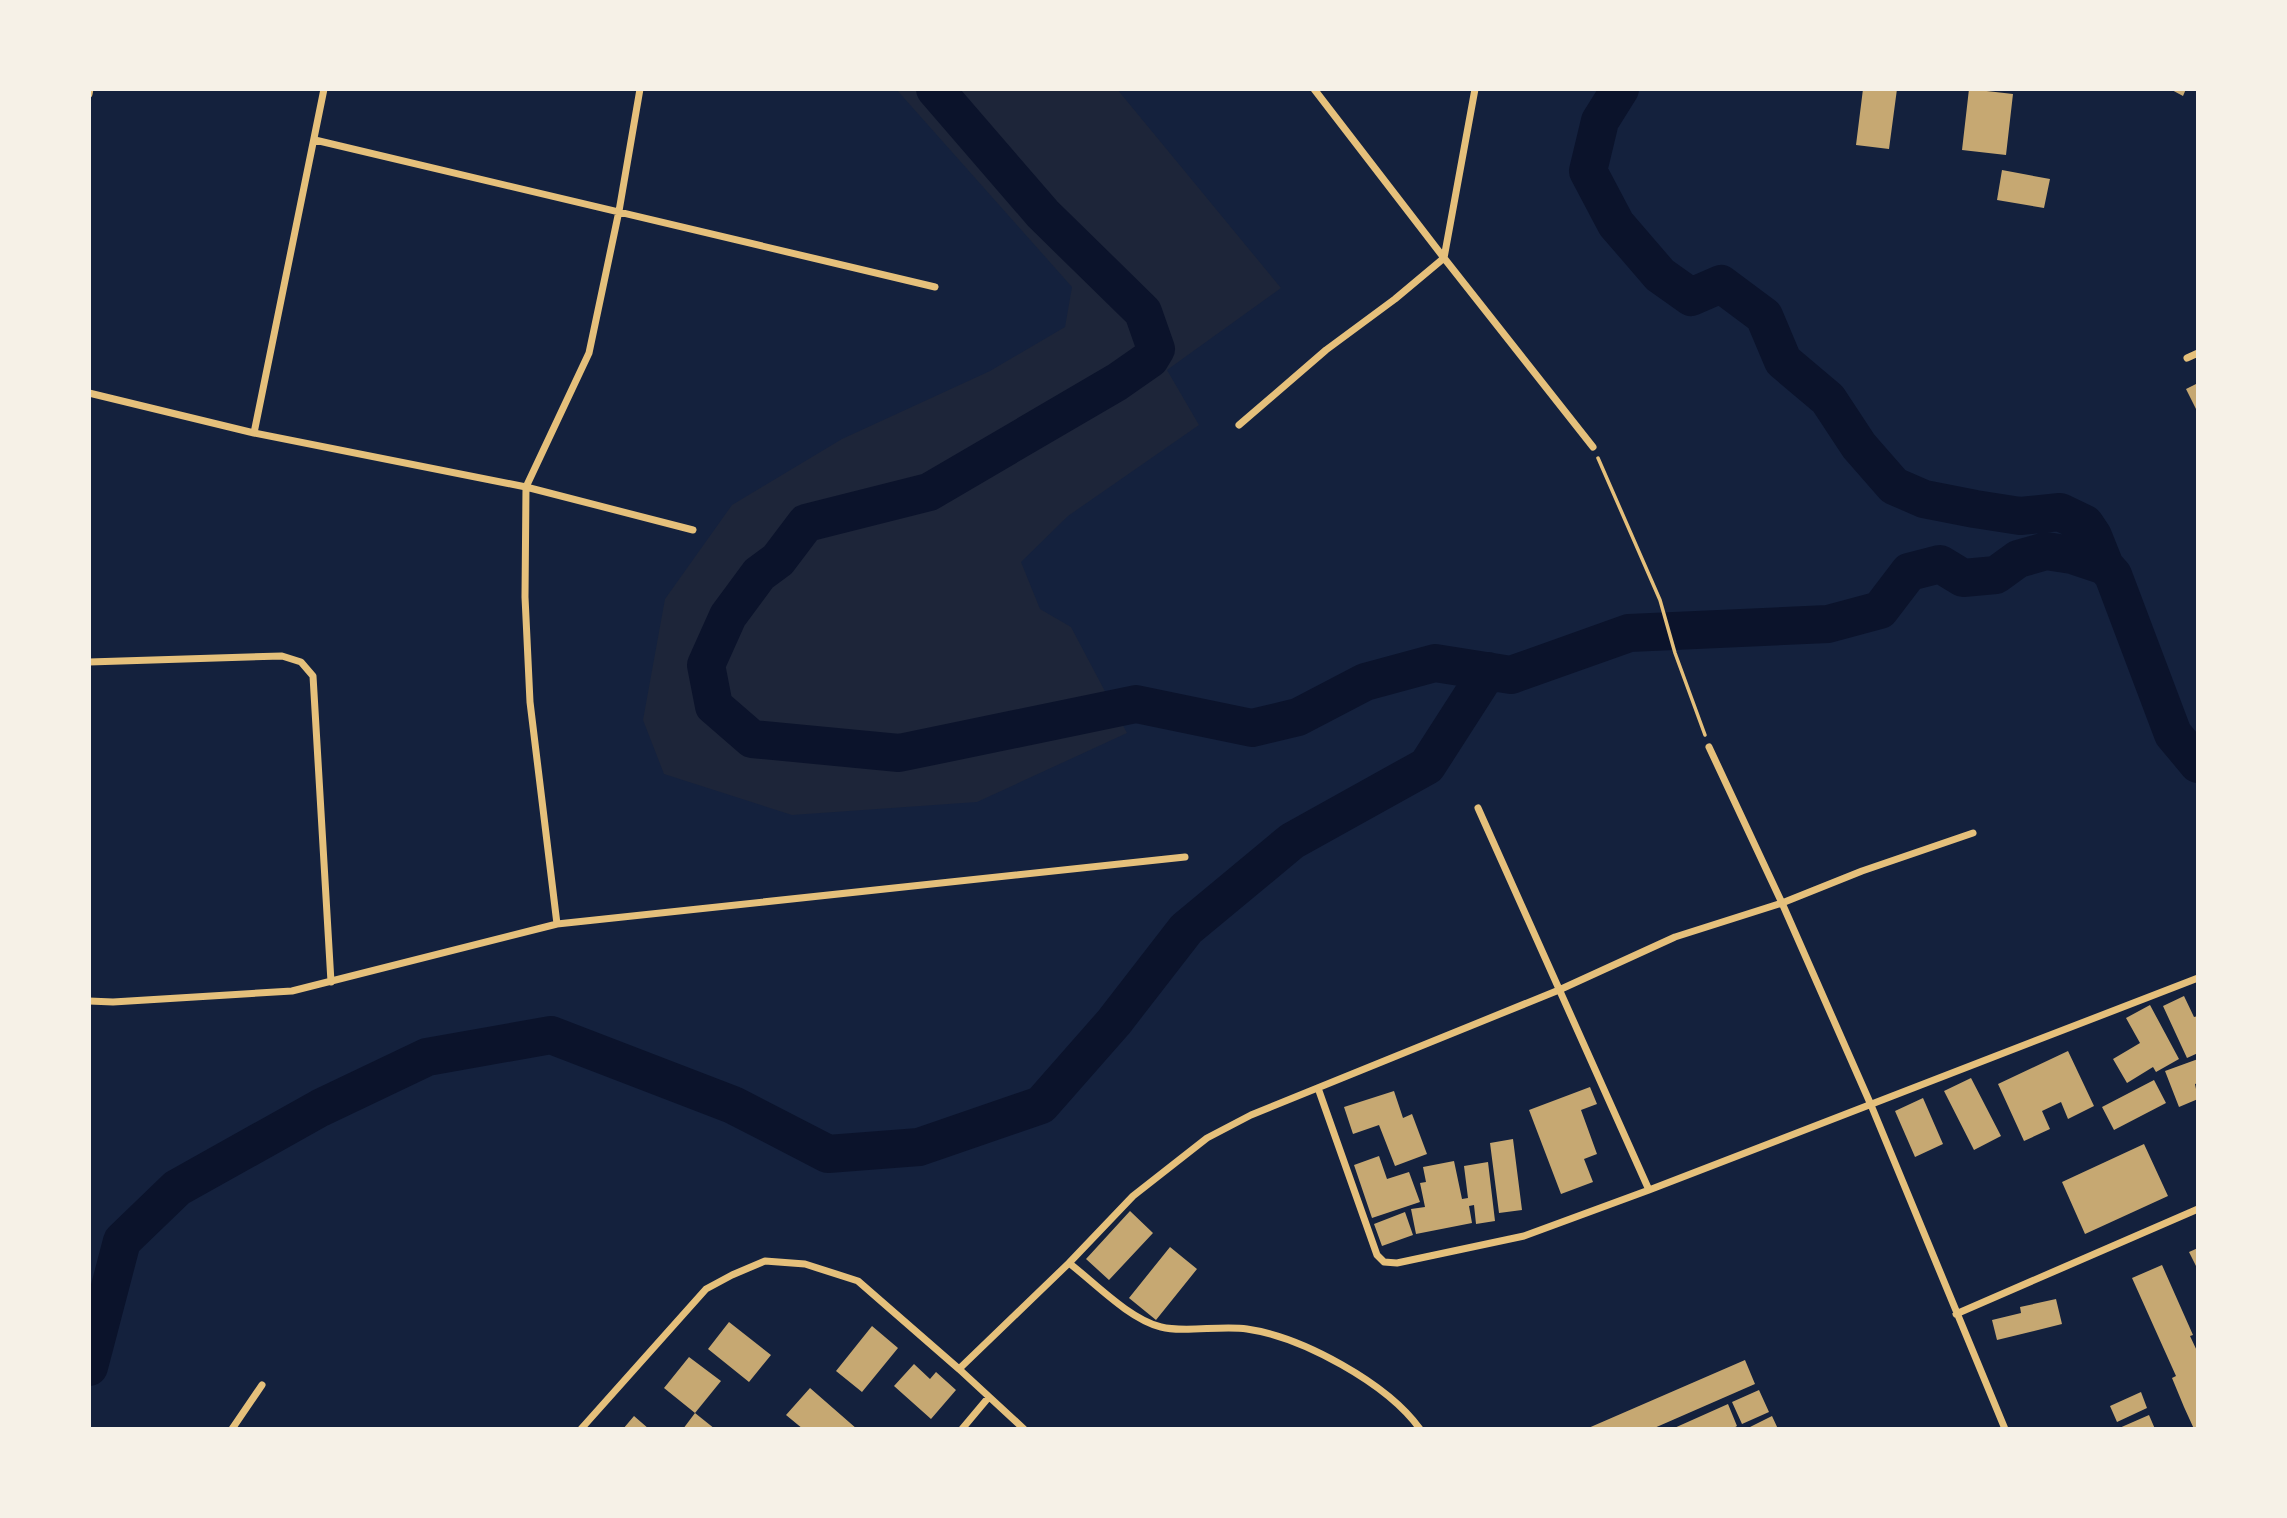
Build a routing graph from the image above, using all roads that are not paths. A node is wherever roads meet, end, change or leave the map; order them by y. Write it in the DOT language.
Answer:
graph roads {
  1 [pos="324,89"];
  2 [pos="640,89"];
  3 [pos="1314,89"];
  4 [pos="1475,89"];
  5 [pos="315,141"];
  6 [pos="619,211"];
  7 [pos="1444,258"];
  8 [pos="935,287"];
  9 [pos="2198,354"];
  10 [pos="2187,358"];
  11 [pos="89,393"];
  12 [pos="1239,425"];
  13 [pos="254,433"];
  14 [pos="1593,447"];
  15 [pos="526,487"];
  16 [pos="693,530"];
  17 [pos="89,662"];
  18 [pos="1709,747"];
  19 [pos="1478,808"];
  20 [pos="1973,833"];
  21 [pos="1185,857"];
  22 [pos="1782,903"];
  23 [pos="557,924"];
  24 [pos="2198,978"];
  25 [pos="331,982"];
  26 [pos="1559,990"];
  27 [pos="89,1001"];
  28 [pos="1318,1088"];
  29 [pos="1871,1105"];
  30 [pos="1649,1191"];
  31 [pos="2198,1209"];
  32 [pos="1069,1263"];
  33 [pos="1956,1314"];
  34 [pos="959,1368"];
  35 [pos="262,1385"];
  36 [pos="988,1398"];
  37 [pos="232,1429"];
  38 [pos="581,1429"];
  39 [pos="962,1429"];
  40 [pos="1024,1429"];
  41 [pos="1420,1429"];
  42 [pos="2005,1429"];
  1 -- 5 [label="street"];
  2 -- 6 [label="street"];
  3 -- 7 [label="street"];
  4 -- 7 [label="street"];
  5 -- 6 [label="street"];
  5 -- 13 [label="street"];
  6 -- 8 [label="street"];
  6 -- 15 [label="street"];
  7 -- 12 [label="street"];
  7 -- 14 [label="street"];
  9 -- 10 [label="street"];
  11 -- 13 [label="street"];
  13 -- 15 [label="street"];
  15 -- 16 [label="street"];
  15 -- 23 [label="street"];
  17 -- 25 [label="street"];
  18 -- 22 [label="street"];
  19 -- 26 [label="street"];
  20 -- 22 [label="street"];
  21 -- 23 [label="street"];
  22 -- 26 [label="street"];
  22 -- 29 [label="street"];
  23 -- 25 [label="street"];
  24 -- 29 [label="street"];
  25 -- 27 [label="street"];
  26 -- 28 [label="street"];
  26 -- 30 [label="street"];
  28 -- 30 [label="street"];
  28 -- 32 [label="street"];
  29 -- 30 [label="street"];
  29 -- 33 [label="street"];
  31 -- 33 [label="street"];
  32 -- 34 [label="street"];
  32 -- 41 [label="street"];
  33 -- 42 [label="street"];
  34 -- 36 [label="street"];
  34 -- 38 [label="street"];
  35 -- 37 [label="street"];
  36 -- 39 [label="street"];
  36 -- 40 [label="street"];
}
